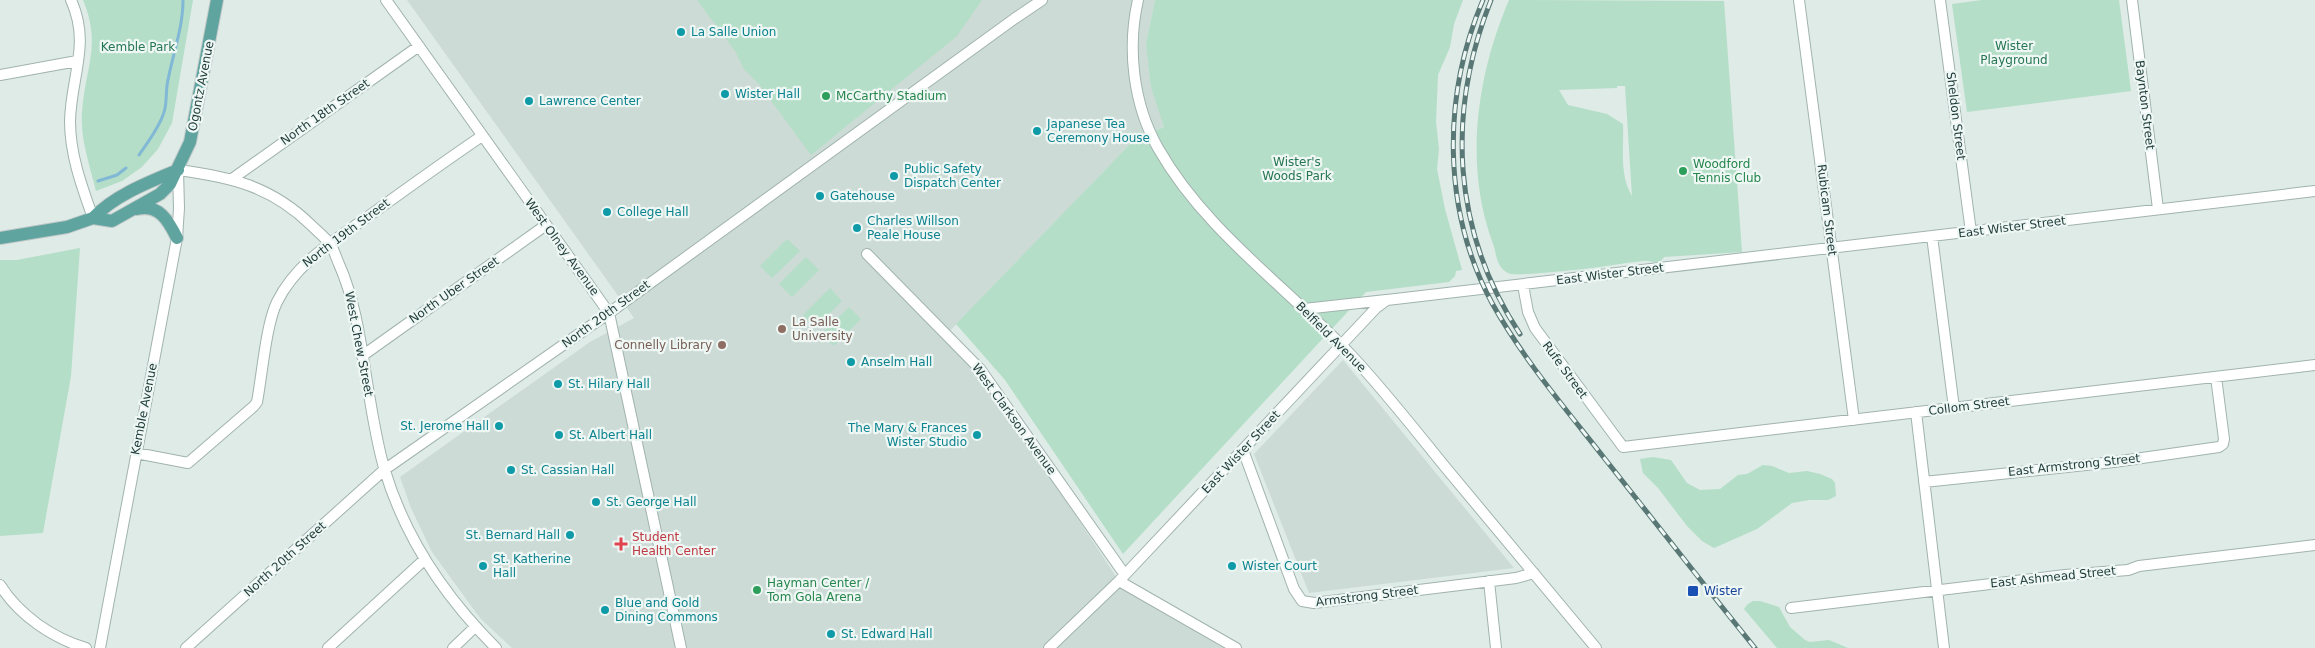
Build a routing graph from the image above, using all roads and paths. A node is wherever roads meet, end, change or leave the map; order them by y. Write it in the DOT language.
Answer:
graph roads {
  1 [pos="71,0"];
  2 [pos="217,0"];
  3 [pos="386,0"];
  4 [pos="1042,0"];
  5 [pos="1800,0"];
  6 [pos="1940,0"];
  7 [pos="2132,0"];
  8 [pos="1135,1"];
  9 [pos="419,46"];
  10 [pos="77,60"];
  11 [pos="0,75"];
  12 [pos="482,136"];
  13 [pos="178,170"];
  14 [pos="232,179"];
  15 [pos="2315,191"];
  16 [pos="135,209"];
  17 [pos="2158,210"];
  18 [pos="93,218"];
  19 [pos="546,225"];
  20 [pos="1971,232"];
  21 [pos="1932,236"];
  22 [pos="0,238"];
  23 [pos="177,238"];
  24 [pos="330,244"];
  25 [pos="1832,248"];
  26 [pos="867,254"];
  27 [pos="1522,285"];
  28 [pos="1387,300"];
  29 [pos="1304,309"];
  30 [pos="609,313"];
  31 [pos="1342,345"];
  32 [pos="362,356"];
  33 [pos="2315,365"];
  34 [pos="2216,377"];
  35 [pos="1954,408"];
  36 [pos="1916,412"];
  37 [pos="1854,420"];
  38 [pos="1623,447"];
  39 [pos="1243,450"];
  40 [pos="136,453"];
  41 [pos="384,470"];
  42 [pos="1924,482"];
  43 [pos="2315,545"];
  44 [pos="424,560"];
  45 [pos="1534,573"];
  46 [pos="1122,578"];
  47 [pos="1489,581"];
  48 [pos="0,585"];
  49 [pos="1937,591"];
  50 [pos="1791,608"];
  51 [pos="475,627"];
  52 [pos="86,648"];
  53 [pos="100,648"];
  54 [pos="186,648"];
  55 [pos="328,648"];
  56 [pos="453,648"];
  57 [pos="496,648"];
  58 [pos="681,648"];
  59 [pos="1049,648"];
  60 [pos="1236,648"];
  61 [pos="1496,648"];
  62 [pos="1596,648"];
  63 [pos="1944,648"];
  1 -- 10 [label="street"];
  2 -- 13 [label="main road, Ogontz Avenue"];
  3 -- 9 [label="street, West Olney Avenue"];
  4 -- 30 [label="street, North 20th Street"];
  5 -- 25 [label="street, Rubicam Street"];
  6 -- 20 [label="street, Sheldon Street"];
  7 -- 17 [label="street, Baynton Street"];
  8 -- 29 [label="street, Belfield Avenue"];
  9 -- 12 [label="street, West Olney Avenue"];
  9 -- 14 [label="street, North 18th Street"];
  10 -- 11 [label="street"];
  10 -- 18 [label="street"];
  12 -- 19 [label="street, West Olney Avenue"];
  12 -- 24 [label="street, North 19th Street"];
  13 -- 14 [label="street, West Chew Street"];
  13 -- 16 [label="main road, Ogontz Avenue"];
  13 -- 18 [label="main road, Ogontz Avenue"];
  13 -- 23 [label="street, Kemble Avenue"];
  14 -- 24 [label="street, West Chew Street"];
  15 -- 17 [label="street, East Wister Street"];
  16 -- 18 [label="main road, Ogontz Avenue"];
  16 -- 23 [label="main road"];
  17 -- 20 [label="street, East Wister Street"];
  18 -- 22 [label="main road, Ogontz Avenue"];
  19 -- 30 [label="street, West Olney Avenue"];
  19 -- 32 [label="street, North Uber Street"];
  20 -- 21 [label="street, East Wister Street"];
  21 -- 25 [label="street, East Wister Street"];
  21 -- 35 [label="street"];
  23 -- 40 [label="street, Kemble Avenue"];
  24 -- 32 [label="street, West Chew Street"];
  24 -- 40 [label="street, North 19th Street"];
  25 -- 27 [label="street, East Wister Street"];
  25 -- 37 [label="street, Rubicam Street"];
  26 -- 46 [label="street, West Clarkson Avenue"];
  27 -- 28 [label="street, East Wister Street"];
  27 -- 38 [label="street, Rufe Street"];
  28 -- 29 [label="street"];
  28 -- 31 [label="street, East Wister Street"];
  29 -- 31 [label="street, Belfield Avenue"];
  30 -- 41 [label="street, North 20th Street"];
  30 -- 58 [label="street, West Olney Avenue"];
  31 -- 39 [label="street, East Wister Street"];
  31 -- 45 [label="street, Belfield Avenue"];
  32 -- 41 [label="street, West Chew Street"];
  33 -- 34 [label="street, Collom Street"];
  34 -- 35 [label="street, Collom Street"];
  34 -- 42 [label="street, East Armstrong Street"];
  35 -- 36 [label="street, Collom Street"];
  36 -- 37 [label="street, Collom Street"];
  36 -- 42 [label="street"];
  37 -- 38 [label="street, Collom Street"];
  39 -- 46 [label="street, East Wister Street"];
  39 -- 47 [label="street, Armstrong Street"];
  40 -- 53 [label="street, Kemble Avenue"];
  41 -- 44 [label="street, West Chew Street"];
  41 -- 54 [label="street, North 20th Street"];
  42 -- 49 [label="street"];
  43 -- 49 [label="street, East Ashmead Street"];
  44 -- 51 [label="street, West Chew Street"];
  44 -- 55 [label="street"];
  45 -- 47 [label="street, Armstrong Street"];
  45 -- 62 [label="street, Belfield Avenue"];
  46 -- 59 [label="street, East Wister Street"];
  46 -- 60 [label="street, West Clarkson Avenue"];
  47 -- 61 [label="street"];
  48 -- 52 [label="street"];
  49 -- 50 [label="street, East Ashmead Street"];
  49 -- 63 [label="street"];
  51 -- 56 [label="street"];
  51 -- 57 [label="street, West Chew Street"];
}
